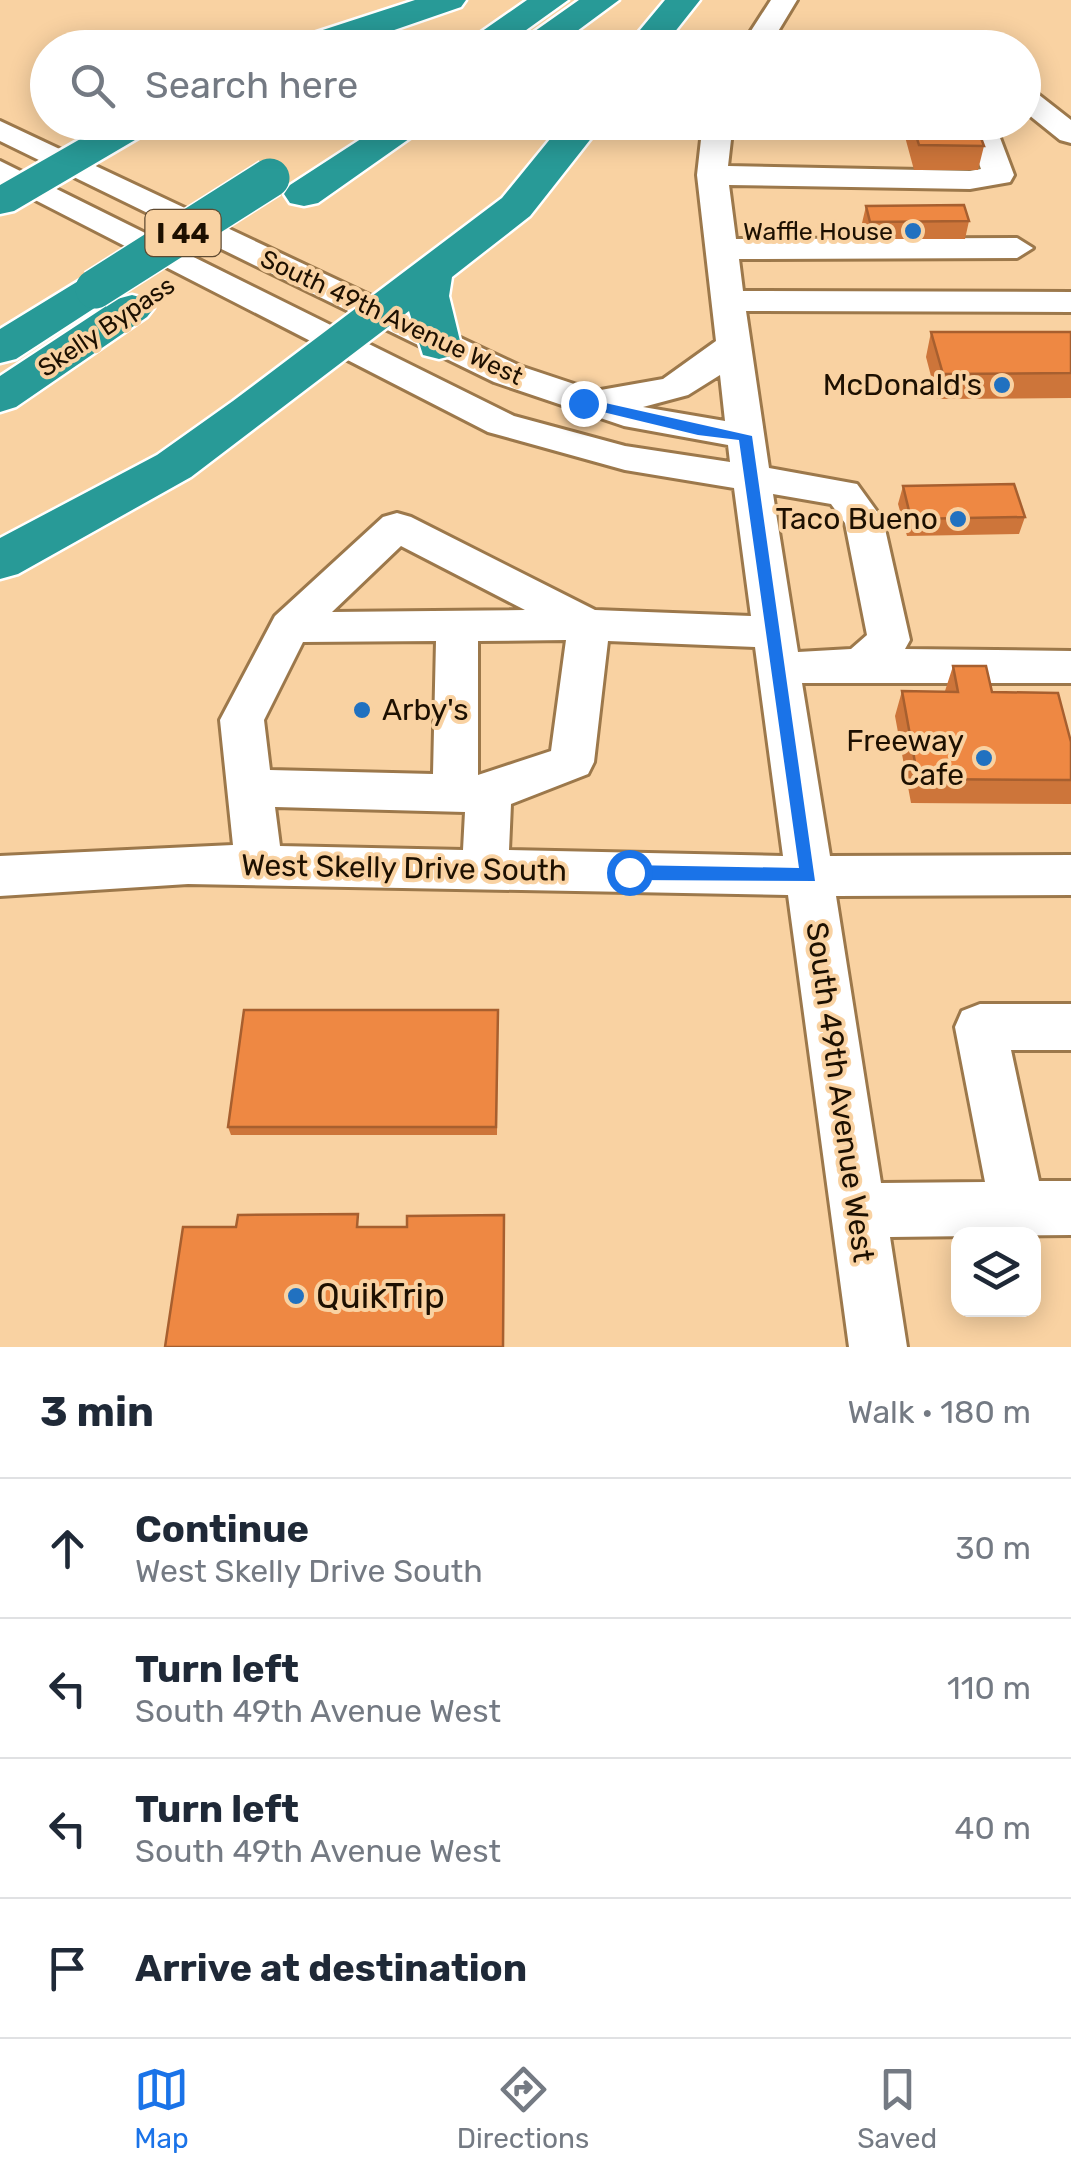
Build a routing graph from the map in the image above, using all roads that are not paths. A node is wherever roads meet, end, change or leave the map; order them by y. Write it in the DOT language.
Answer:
graph roads {
  1 [pos="448,0"];
  2 [pos="551,0"];
  3 [pos="602,0"];
  4 [pos="683,0"];
  5 [pos="784,0"];
  6 [pos="359,30"];
  7 [pos="504,30"];
  8 [pos="556,30"];
  9 [pos="658,30"];
  10 [pos="765,30"];
  11 [pos="1041,110"];
  12 [pos="0,130"];
  13 [pos="1071,134"];
  14 [pos="108,140"];
  15 [pos="338,140"];
  16 [pos="378,140"];
  17 [pos="570,140"];
  18 [pos="716,140"];
  19 [pos="986,140"];
  20 [pos="70,162"];
  21 [pos="712,175"];
  22 [pos="10,186"];
  23 [pos="287,186"];
  24 [pos="1018,248"];
  25 [pos="722,249"];
  26 [pos="431,276"];
  27 [pos="113,298"];
  28 [pos="728,301"];
  29 [pos="1070,305"];
  30 [pos="380,313"];
  31 [pos="341,341"];
  32 [pos="734,344"];
  33 [pos="439,345"];
  34 [pos="0,349"];
  35 [pos="0,398"];
  36 [pos="583,403"];
  37 [pos="745,436"];
  38 [pos="751,480"];
  39 [pos="0,561"];
  40 [pos="589,625"];
  41 [pos="290,626"];
  42 [pos="458,626"];
  43 [pos="776,650"];
  44 [pos="861,664"];
  45 [pos="1071,667"];
  46 [pos="250,788"];
  47 [pos="472,794"];
  48 [pos="259,865"];
  49 [pos="485,870"];
  50 [pos="0,876"];
  51 [pos="809,876"];
  52 [pos="1071,876"];
  53 [pos="1071,1027"];
  54 [pos="1044,1209"];
  55 [pos="856,1210"];
  56 [pos="878,1347"];
  1 -- 6 [label="highway"];
  2 -- 7 [label="highway"];
  3 -- 8 [label="highway"];
  4 -- 9 [label="highway"];
  5 -- 10 [label="street"];
  11 -- 13 [label="street"];
  12 -- 20 [label="street, South 49th Avenue West"];
  14 -- 20 [label="highway"];
  15 -- 23 [label="highway, Skelly Bypass / I 44"];
  16 -- 23 [label="highway, Skelly Bypass / I 44"];
  17 -- 26 [label="highway"];
  18 -- 21 [label="street, South 49th Avenue West"];
  19 -- 21 [label="street"];
  20 -- 22 [label="highway"];
  20 -- 30 [label="street, South 49th Avenue West"];
  21 -- 25 [label="street, South 49th Avenue West"];
  22 -- 31 [label="street, South 49th Avenue West"];
  23 -- 27 [label="highway, Skelly Bypass / I 44"];
  24 -- 25 [label="street"];
  25 -- 28 [label="street, South 49th Avenue West"];
  26 -- 30 [label="highway"];
  26 -- 33 [label="highway"];
  27 -- 34 [label="highway, Skelly Bypass / I 44"];
  27 -- 35 [label="highway, Skelly Bypass / I 44"];
  28 -- 29 [label="street"];
  28 -- 32 [label="street, South 49th Avenue West"];
  30 -- 31 [label="highway"];
  30 -- 33 [label="street, South 49th Avenue West"];
  31 -- 38 [label="street, South 49th Avenue West"];
  31 -- 39 [label="highway"];
  32 -- 36 [label="street"];
  32 -- 37 [label="street, South 49th Avenue West"];
  33 -- 36 [label="street, South 49th Avenue West"];
  36 -- 37 [label="street, South 49th Avenue West"];
  37 -- 38 [label="street, South 49th Avenue West"];
  38 -- 43 [label="street, South 49th Avenue West"];
  38 -- 44 [label="street"];
  40 -- 41 [label="street"];
  40 -- 42 [label="street"];
  40 -- 43 [label="street"];
  40 -- 47 [label="street"];
  41 -- 42 [label="street"];
  41 -- 46 [label="street"];
  42 -- 47 [label="street"];
  43 -- 44 [label="street"];
  43 -- 51 [label="street, South 49th Avenue West"];
  44 -- 45 [label="street"];
  46 -- 47 [label="street"];
  46 -- 48 [label="street"];
  47 -- 49 [label="street"];
  48 -- 49 [label="street, West Skelly Drive South"];
  48 -- 50 [label="street, West Skelly Drive South"];
  49 -- 51 [label="street, West Skelly Drive South"];
  51 -- 52 [label="street, West Skelly Drive South"];
  51 -- 55 [label="street, South 49th Avenue West"];
  53 -- 54 [label="street"];
  54 -- 55 [label="street"];
  55 -- 56 [label="street, South 49th Avenue West"];
}
